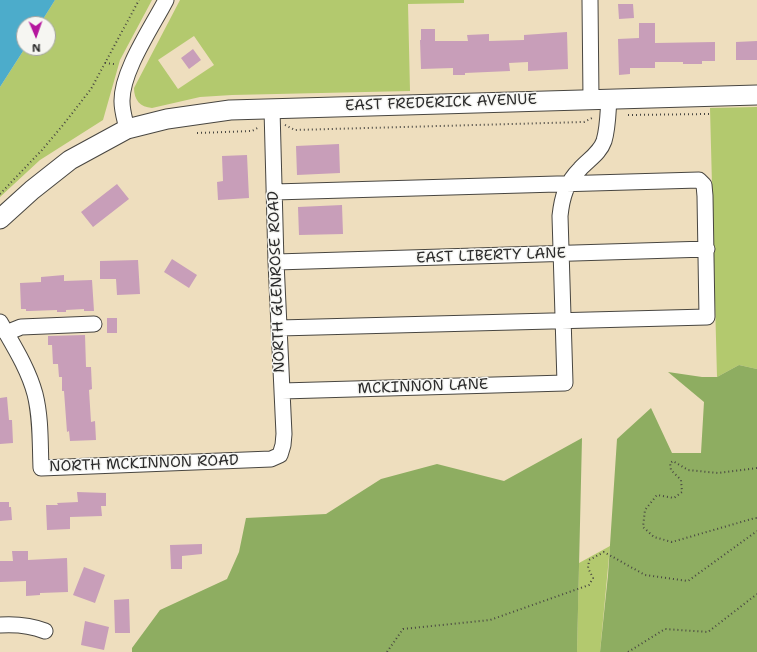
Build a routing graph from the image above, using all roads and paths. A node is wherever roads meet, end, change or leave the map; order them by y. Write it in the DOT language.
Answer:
graph roads {
  1 [pos="139,0"];
  2 [pos="166,0"];
  3 [pos="590,0"];
  4 [pos="105,63"];
  5 [pos="114,64"];
  6 [pos="757,95"];
  7 [pos="598,104"];
  8 [pos="272,109"];
  9 [pos="709,114"];
  10 [pos="627,115"];
  11 [pos="284,124"];
  12 [pos="259,126"];
  13 [pos="127,129"];
  14 [pos="197,133"];
  15 [pos="568,184"];
  16 [pos="274,192"];
  17 [pos="0,194"];
  18 [pos="0,219"];
  19 [pos="706,249"];
  20 [pos="562,254"];
  21 [pos="276,262"];
  22 [pos="563,321"];
  23 [pos="94,324"];
  24 [pos="3,327"];
  25 [pos="279,328"];
  26 [pos="282,391"];
  27 [pos="280,455"];
  28 [pos="757,468"];
  29 [pos="757,518"];
  30 [pos="757,531"];
  31 [pos="757,594"];
  32 [pos="0,625"];
  33 [pos="45,631"];
  34 [pos="387,652"];
  35 [pos="628,652"];
  1 -- 4 [label="path"];
  2 -- 13 [label="street"];
  3 -- 7 [label="street"];
  4 -- 5 [label="path"];
  4 -- 17 [label="path"];
  6 -- 7 [label="main road, EAST FREDERICK AVENUE"];
  7 -- 8 [label="main road, EAST FREDERICK AVENUE"];
  7 -- 11 [label="path"];
  7 -- 15 [label="street"];
  8 -- 13 [label="main road, EAST FREDERICK AVENUE"];
  8 -- 16 [label="street, NORTH GLENROSE ROAD"];
  9 -- 10 [label="path"];
  12 -- 14 [label="path"];
  13 -- 18 [label="main road, EAST FREDERICK AVENUE"];
  15 -- 16 [label="street"];
  15 -- 19 [label="street"];
  15 -- 20 [label="street"];
  16 -- 21 [label="street, NORTH GLENROSE ROAD"];
  19 -- 20 [label="street, EAST LIBERTY LANE"];
  19 -- 22 [label="street"];
  20 -- 21 [label="street, EAST LIBERTY LANE"];
  20 -- 22 [label="street"];
  21 -- 25 [label="street, NORTH GLENROSE ROAD"];
  22 -- 25 [label="street"];
  22 -- 26 [label="street, MCKINNON LANE"];
  23 -- 24 [label="street"];
  24 -- 27 [label="street, NORTH MCKINNON ROAD"];
  25 -- 26 [label="street, NORTH GLENROSE ROAD"];
  26 -- 27 [label="street, NORTH GLENROSE ROAD"];
  28 -- 29 [label="path"];
  30 -- 34 [label="path"];
  31 -- 35 [label="path"];
  32 -- 33 [label="street"];
}
